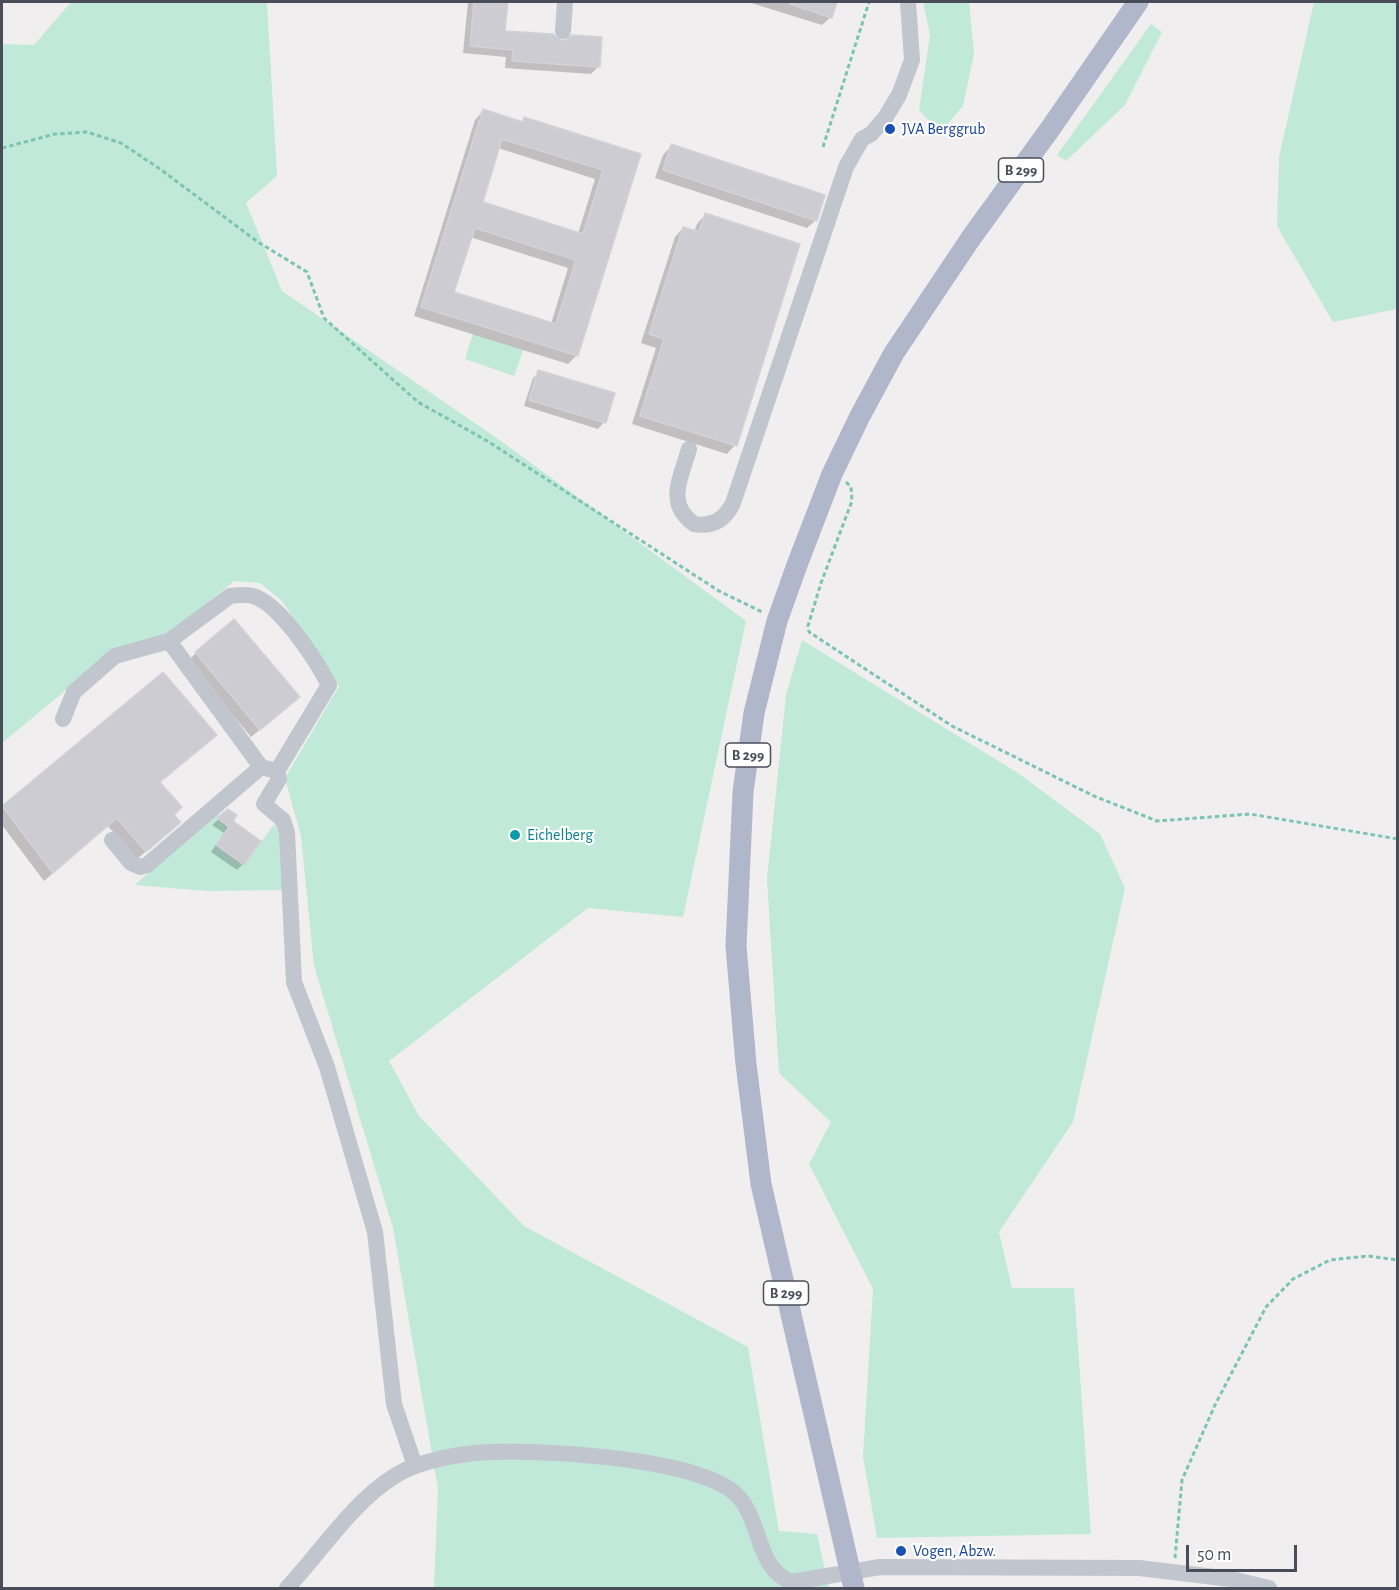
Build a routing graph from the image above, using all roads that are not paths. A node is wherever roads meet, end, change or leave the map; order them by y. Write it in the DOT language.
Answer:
graph roads {
  1 [pos="565,2"];
  2 [pos="908,2"];
  3 [pos="1138,2"];
  4 [pos="562,31"];
  5 [pos="689,449"];
  6 [pos="169,641"];
  7 [pos="63,719"];
  8 [pos="269,769"];
  9 [pos="112,840"];
  10 [pos="415,1466"];
  11 [pos="851,1580"];
  12 [pos="775,1583"];
  13 [pos="287,1588"];
  14 [pos="1264,1588"];
  1 -- 4 [label="street"];
  2 -- 5 [label="street"];
  3 -- 11 [label="main road, B 299"];
  6 -- 7 [label="street"];
  6 -- 8 [label="street"];
  6 -- 8 [label="street"];
  8 -- 9 [label="street"];
  8 -- 10 [label="street"];
  10 -- 12 [label="street"];
  10 -- 13 [label="street"];
  11 -- 12 [label="street"];
  11 -- 14 [label="street"];
}
